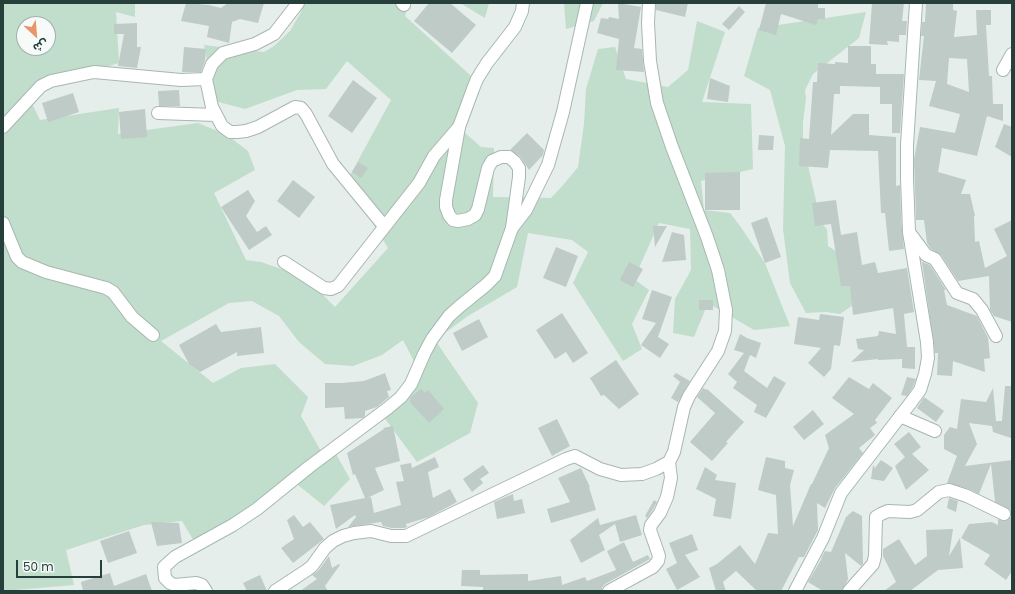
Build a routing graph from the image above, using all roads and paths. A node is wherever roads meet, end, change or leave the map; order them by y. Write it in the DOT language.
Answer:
graph roads {
  1 [pos="298,3"];
  2 [pos="524,3"];
  3 [pos="587,3"];
  4 [pos="649,3"];
  5 [pos="916,3"];
  6 [pos="1012,54"];
  7 [pos="1003,70"];
  8 [pos="206,79"];
  9 [pos="158,113"];
  10 [pos="216,115"];
  11 [pos="3,127"];
  12 [pos="459,127"];
  13 [pos="3,223"];
  14 [pos="384,226"];
  15 [pos="512,228"];
  16 [pos="909,232"];
  17 [pos="284,262"];
  18 [pos="153,335"];
  19 [pos="996,336"];
  20 [pos="900,416"];
  21 [pos="935,431"];
  22 [pos="669,462"];
  23 [pos="1004,514"];
  24 [pos="206,591"];
  25 [pos="274,591"];
  26 [pos="609,591"];
  27 [pos="795,591"];
  28 [pos="848,591"];
  1 -- 8 [label="street"];
  2 -- 12 [label="street"];
  3 -- 15 [label="street"];
  4 -- 22 [label="street"];
  5 -- 16 [label="street"];
  6 -- 7 [label="street"];
  8 -- 10 [label="street"];
  8 -- 11 [label="street"];
  9 -- 10 [label="street"];
  10 -- 14 [label="street"];
  12 -- 14 [label="street"];
  12 -- 15 [label="street"];
  13 -- 18 [label="street"];
  14 -- 17 [label="street"];
  15 -- 24 [label="street"];
  16 -- 19 [label="street"];
  16 -- 20 [label="street"];
  20 -- 21 [label="street"];
  20 -- 27 [label="street"];
  22 -- 25 [label="street"];
  22 -- 26 [label="street"];
  23 -- 28 [label="street"];
}
